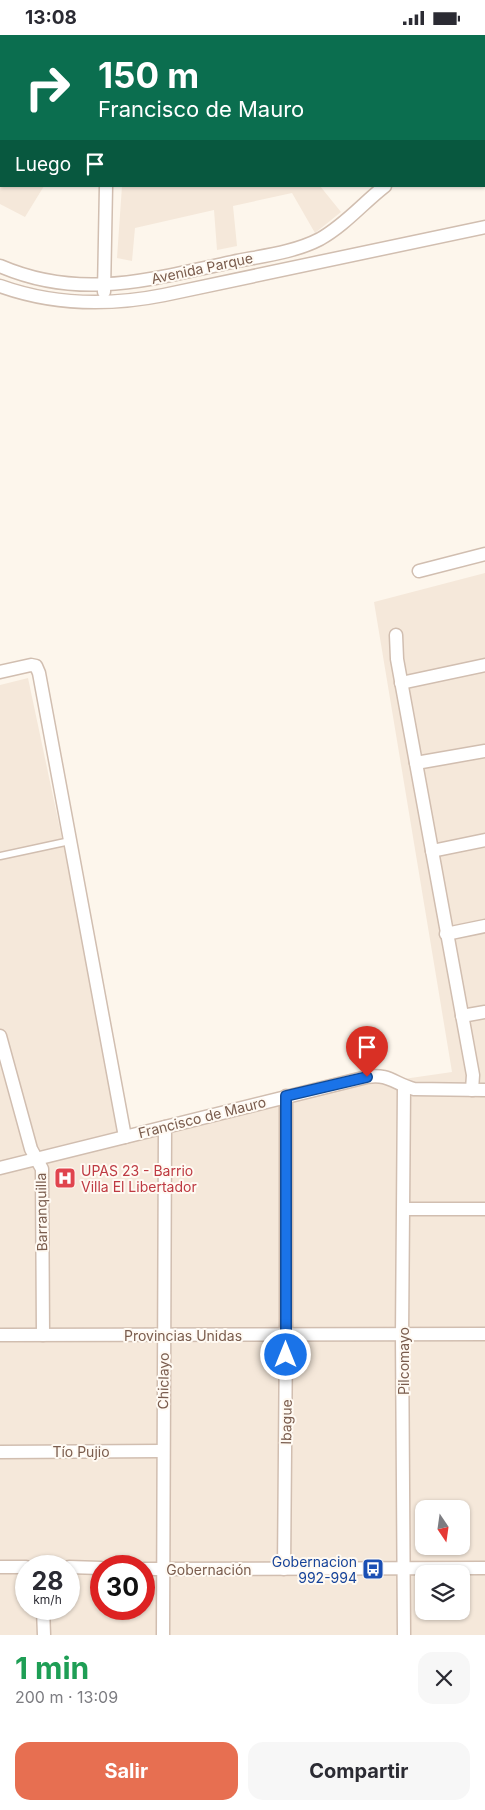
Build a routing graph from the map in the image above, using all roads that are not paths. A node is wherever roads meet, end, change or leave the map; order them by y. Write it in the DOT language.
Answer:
graph roads {
  1 [pos="106,187"];
  2 [pos="384,187"];
  3 [pos="485,227"];
  4 [pos="0,266"];
  5 [pos="104,285"];
  6 [pos="0,286"];
  7 [pos="104,302"];
  8 [pos="485,554"];
  9 [pos="419,571"];
  10 [pos="396,635"];
  11 [pos="485,665"];
  12 [pos="0,672"];
  13 [pos="401,683"];
  14 [pos="485,751"];
  15 [pos="416,763"];
  16 [pos="485,840"];
  17 [pos="70,841"];
  18 [pos="432,851"];
  19 [pos="0,856"];
  20 [pos="485,926"];
  21 [pos="446,934"];
  22 [pos="485,1012"];
  23 [pos="462,1016"];
  24 [pos="0,1036"];
  25 [pos="404,1087"];
  26 [pos="479,1090"];
  27 [pos="286,1096"];
  28 [pos="165,1127"];
  29 [pos="125,1137"];
  30 [pos="37,1159"];
  31 [pos="0,1168"];
  32 [pos="404,1209"];
  33 [pos="485,1209"];
  34 [pos="0,1335"];
  35 [pos="43,1335"];
  36 [pos="164,1335"];
  37 [pos="286,1335"];
  38 [pos="402,1335"];
  39 [pos="485,1335"];
  40 [pos="162,1451"];
  41 [pos="0,1452"];
  42 [pos="0,1567"];
  43 [pos="15,1567"];
  44 [pos="485,1568"];
  45 [pos="155,1569"];
  46 [pos="163,1569"];
  47 [pos="284,1569"];
  48 [pos="404,1569"];
  49 [pos="43,1620"];
  50 [pos="44,1635"];
  51 [pos="163,1635"];
  52 [pos="404,1635"];
  1 -- 5 [label="street"];
  2 -- 5 [label="street, Avenida Parque"];
  3 -- 7 [label="street"];
  4 -- 5 [label="street, Avenida Parque"];
  5 -- 7 [label="street"];
  6 -- 7 [label="street"];
  8 -- 9 [label="street"];
  10 -- 13 [label="street"];
  11 -- 13 [label="street"];
  12 -- 17 [label="street"];
  13 -- 15 [label="street"];
  14 -- 15 [label="street"];
  15 -- 18 [label="street"];
  16 -- 18 [label="street"];
  17 -- 19 [label="lane"];
  17 -- 29 [label="street"];
  18 -- 21 [label="street"];
  20 -- 21 [label="street"];
  21 -- 23 [label="street"];
  22 -- 23 [label="street"];
  23 -- 26 [label="street"];
  24 -- 30 [label="street, Barranquilla"];
  25 -- 26 [label="street"];
  25 -- 27 [label="street, Francisco de Mauro"];
  25 -- 32 [label="street, Pilcomayo"];
  27 -- 28 [label="street, Francisco de Mauro"];
  27 -- 37 [label="street, Ibague"];
  28 -- 29 [label="street, Francisco de Mauro"];
  28 -- 36 [label="street, Chiclayo"];
  29 -- 30 [label="street, Francisco de Mauro"];
  30 -- 31 [label="street, Francisco de Mauro"];
  30 -- 35 [label="street, Barranquilla"];
  32 -- 33 [label="street"];
  32 -- 38 [label="street, Pilcomayo"];
  34 -- 35 [label="street, Provincias Unidas"];
  35 -- 36 [label="street, Provincias Unidas"];
  36 -- 37 [label="street, Provincias Unidas"];
  36 -- 40 [label="street, Chiclayo"];
  37 -- 38 [label="street, Provincias Unidas"];
  37 -- 47 [label="street, Ibague"];
  38 -- 39 [label="street, Provincias Unidas"];
  38 -- 48 [label="street, Pilcomayo"];
  40 -- 41 [label="street, Tío Pujio"];
  40 -- 46 [label="street, Chiclayo"];
  42 -- 43 [label="street"];
  44 -- 48 [label="street, Gobernación"];
  45 -- 46 [label="street, Gobernación"];
  46 -- 47 [label="street, Gobernación"];
  46 -- 51 [label="street, Chiclayo"];
  47 -- 48 [label="street, Gobernación"];
  48 -- 52 [label="street, Pilcomayo"];
  49 -- 50 [label="street"];
}
